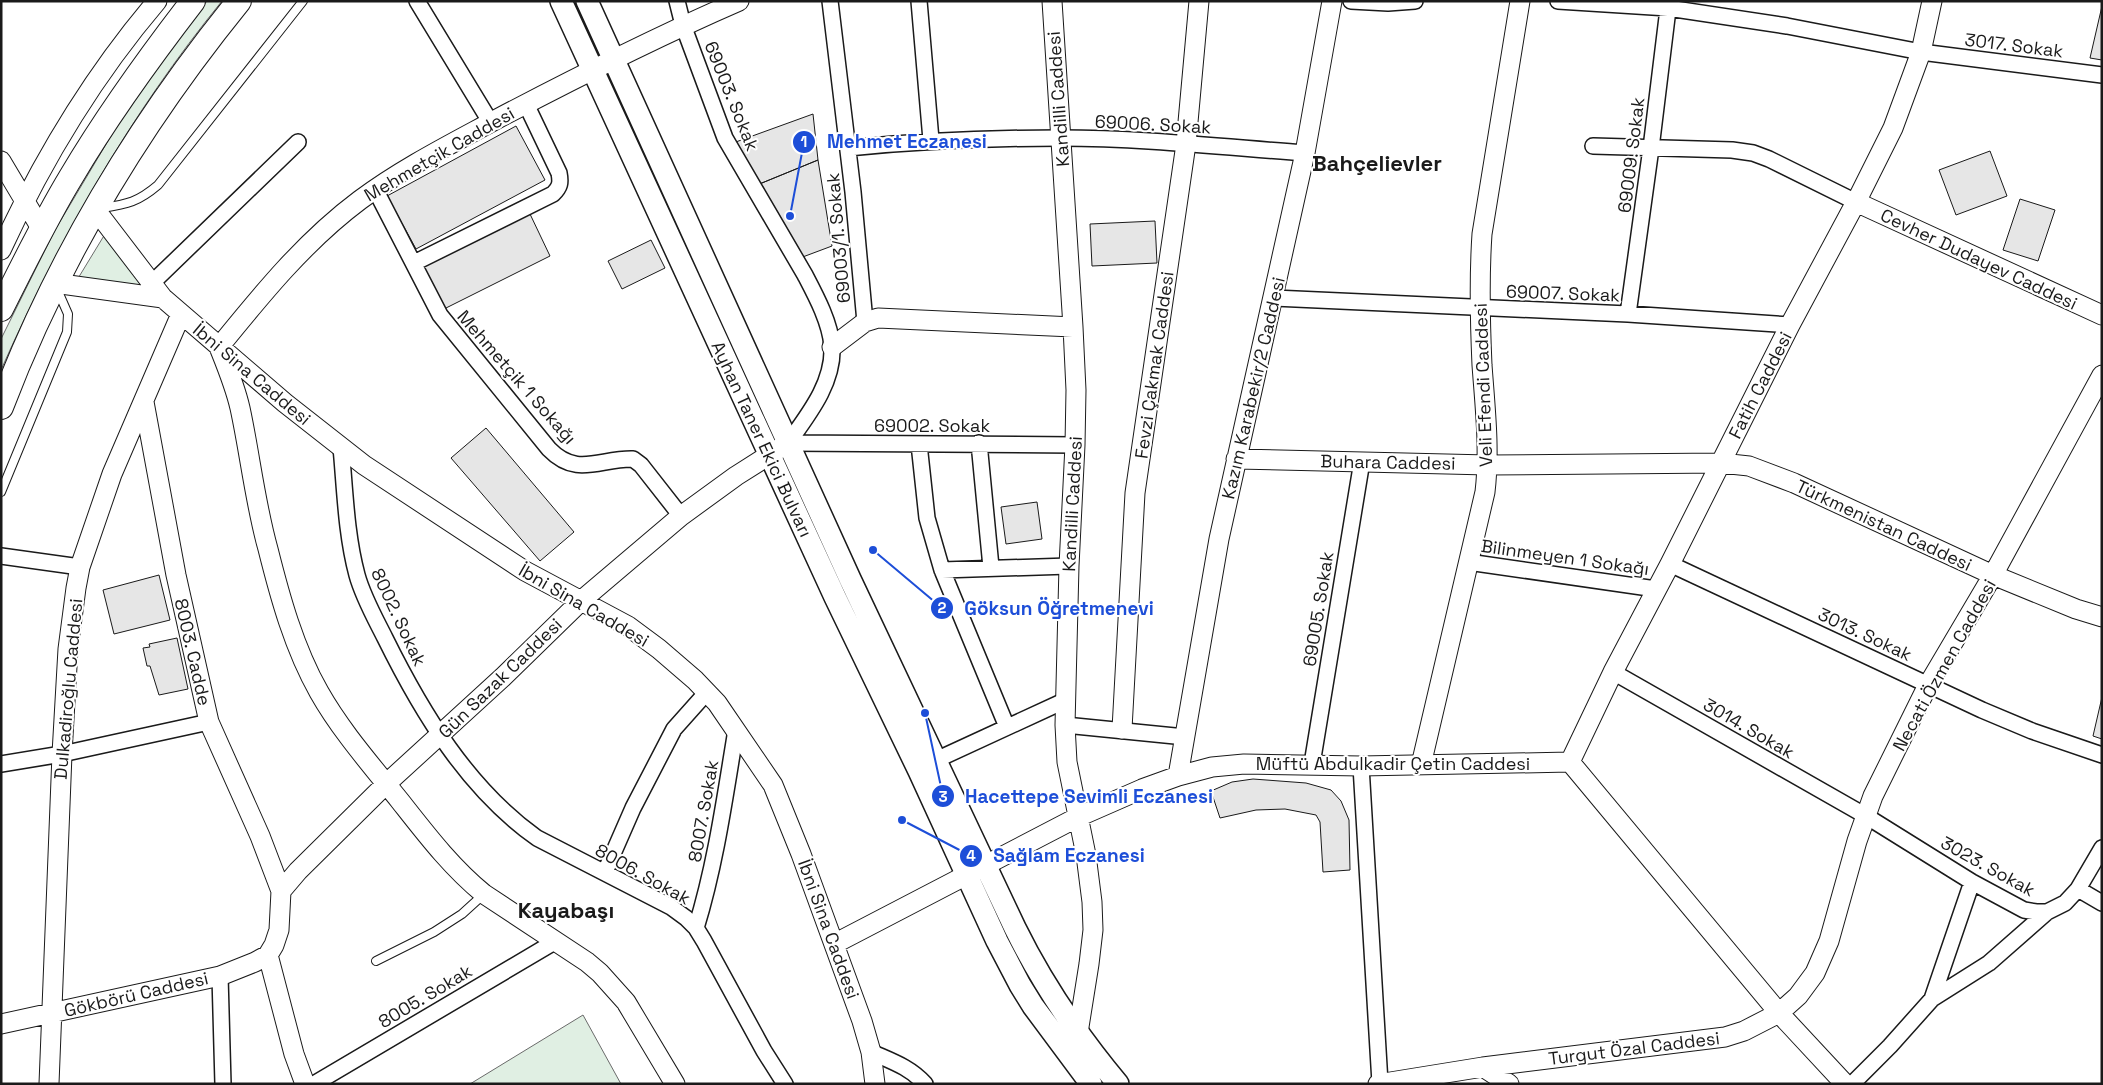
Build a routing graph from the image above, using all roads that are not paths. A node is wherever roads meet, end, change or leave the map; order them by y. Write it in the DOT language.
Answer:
graph roads {
  1 [pos="157,1"];
  2 [pos="192,1"];
  3 [pos="239,1"];
  4 [pos="302,1"];
  5 [pos="417,1"];
  6 [pos="561,1"];
  7 [pos="587,1"];
  8 [pos="677,1"];
  9 [pos="739,1"];
  10 [pos="830,1"];
  11 [pos="919,1"];
  12 [pos="1052,1"];
  13 [pos="1199,1"];
  14 [pos="1332,1"];
  15 [pos="1351,1"];
  16 [pos="1415,1"];
  17 [pos="1520,1"];
  18 [pos="1558,1"];
  19 [pos="1932,1"];
  20 [pos="1668,5"];
  21 [pos="683,26"];
  22 [pos="1921,52"];
  23 [pos="613,59"];
  24 [pos="593,69"];
  25 [pos="2102,75"];
  26 [pos="526,104"];
  27 [pos="491,123"];
  28 [pos="1061,138"];
  29 [pos="931,140"];
  30 [pos="298,142"];
  31 [pos="1186,144"];
  32 [pos="1593,146"];
  33 [pos="848,148"];
  34 [pos="1651,148"];
  35 [pos="1306,153"];
  36 [pos="1,161"];
  37 [pos="375,189"];
  38 [pos="25,201"];
  39 [pos="1856,202"];
  40 [pos="95,209"];
  41 [pos="42,230"];
  42 [pos="1,250"];
  43 [pos="414,263"];
  44 [pos="54,283"];
  45 [pos="157,290"];
  46 [pos="1274,298"];
  47 [pos="1,309"];
  48 [pos="1480,309"];
  49 [pos="181,314"];
  50 [pos="1628,314"];
  51 [pos="2102,315"];
  52 [pos="864,322"];
  53 [pos="1074,326"];
  54 [pos="1790,326"];
  55 [pos="218,347"];
  56 [pos="832,347"];
  57 [pos="2102,375"];
  58 [pos="144,402"];
  59 [pos="1,407"];
  60 [pos="788,442"];
  61 [pos="980,443"];
  62 [pos="919,444"];
  63 [pos="1075,445"];
  64 [pos="341,447"];
  65 [pos="770,454"];
  66 [pos="1236,459"];
  67 [pos="1362,461"];
  68 [pos="1720,463"];
  69 [pos="1488,465"];
  70 [pos="1,492"];
  71 [pos="681,516"];
  72 [pos="1,556"];
  73 [pos="1468,562"];
  74 [pos="1670,564"];
  75 [pos="1069,566"];
  76 [pos="991,567"];
  77 [pos="80,568"];
  78 [pos="942,570"];
  79 [pos="1993,575"];
  80 [pos="1656,589"];
  81 [pos="582,600"];
  82 [pos="2102,617"];
  83 [pos="1613,672"];
  84 [pos="1928,685"];
  85 [pos="707,692"];
  86 [pos="1064,701"];
  87 [pos="209,722"];
  88 [pos="1065,725"];
  89 [pos="1007,727"];
  90 [pos="1122,729"];
  91 [pos="736,730"];
  92 [pos="440,735"];
  93 [pos="1185,737"];
  94 [pos="62,754"];
  95 [pos="2102,755"];
  96 [pos="936,760"];
  97 [pos="1570,762"];
  98 [pos="1,764"];
  99 [pos="1312,764"];
  100 [pos="1421,765"];
  101 [pos="1360,766"];
  102 [pos="1178,776"];
  103 [pos="386,784"];
  104 [pos="1866,816"];
  105 [pos="1078,817"];
  106 [pos="2102,848"];
  107 [pos="986,864"];
  108 [pos="605,872"];
  109 [pos="966,875"];
  110 [pos="1972,882"];
  111 [pos="2078,889"];
  112 [pos="281,891"];
  113 [pos="484,894"];
  114 [pos="2102,903"];
  115 [pos="2046,912"];
  116 [pos="696,928"];
  117 [pos="556,941"];
  118 [pos="834,944"];
  119 [pos="268,955"];
  120 [pos="376,961"];
  121 [pos="220,976"];
  122 [pos="1932,999"];
  123 [pos="1779,1013"];
  124 [pos="50,1014"];
  125 [pos="1,1024"];
  126 [pos="1078,1033"];
  127 [pos="871,1052"];
  128 [pos="1483,1066"];
  129 [pos="49,1084"];
  130 [pos="223,1084"];
  131 [pos="305,1084"];
  132 [pos="314,1084"];
  133 [pos="675,1084"];
  134 [pos="785,1084"];
  135 [pos="875,1084"];
  136 [pos="925,1084"];
  137 [pos="1091,1084"];
  138 [pos="1118,1084"];
  139 [pos="1379,1084"];
  140 [pos="1509,1084"];
  141 [pos="1845,1084"];
  142 [pos="1852,1084"];
  1 -- 38 [label="street"];
  2 -- 41 [label="highway"];
  3 -- 40 [label="highway"];
  4 -- 40 [label="lane"];
  5 -- 27 [label="street"];
  6 -- 24 [label="main road, Ayhan Taner Ekici Bulvarı"];
  7 -- 23 [label="main road, Ayhan Taner Ekici Bulvarı"];
  8 -- 21 [label="street, 69003. Sokak"];
  9 -- 21 [label="street, Mehmetçik Caddesi"];
  10 -- 33 [label="street, 69003/1. Sokak"];
  11 -- 29 [label="street"];
  12 -- 28 [label="street, Kandilli Caddesi"];
  13 -- 31 [label="street, Fevzi Çakmak Caddesi"];
  14 -- 35 [label="street, Kazım Karabekir/2 Caddesi"];
  15 -- 16 [label="street"];
  17 -- 48 [label="street, Veli Efendi Caddesi"];
  18 -- 20 [label="street, 3017. Sokak"];
  19 -- 22 [label="street, Fatih Caddesi"];
  20 -- 22 [label="street, 3017. Sokak"];
  20 -- 34 [label="street, 69009. Sokak"];
  21 -- 23 [label="street, Mehmetçik Caddesi"];
  21 -- 56 [label="street, 69003. Sokak"];
  22 -- 25 [label="street, 3017. Sokak"];
  22 -- 39 [label="street, Fatih Caddesi"];
  23 -- 24 [label="street, Mehmetçik Caddesi"];
  23 -- 60 [label="main road, Ayhan Taner Ekici Bulvarı"];
  24 -- 26 [label="street, Mehmetçik Caddesi"];
  24 -- 65 [label="main road, Ayhan Taner Ekici Bulvarı"];
  26 -- 27 [label="street, Mehmetçik Caddesi"];
  26 -- 43 [label="street"];
  27 -- 37 [label="street, Mehmetçik Caddesi"];
  28 -- 29 [label="street, 69006. Sokak"];
  28 -- 31 [label="street, 69006. Sokak"];
  28 -- 53 [label="street, Kandilli Caddesi"];
  29 -- 33 [label="street, 69006. Sokak"];
  30 -- 45 [label="street"];
  31 -- 35 [label="street, 69006. Sokak"];
  31 -- 90 [label="street, Fevzi Çakmak Caddesi"];
  32 -- 34 [label="street"];
  33 -- 52 [label="street, 69003/1. Sokak"];
  34 -- 39 [label="street"];
  34 -- 50 [label="street, 69009. Sokak"];
  35 -- 46 [label="street, Kazım Karabekir/2 Caddesi"];
  36 -- 38 [label="street"];
  37 -- 43 [label="street, Mehmetçik 1 Sokağı"];
  37 -- 55 [label="street, Mehmetçik Caddesi"];
  38 -- 41 [label="street"];
  38 -- 42 [label="street"];
  39 -- 51 [label="street, Cevher Dudayev Caddesi"];
  39 -- 54 [label="street, Fatih Caddesi"];
  40 -- 44 [label="highway"];
  40 -- 45 [label="street, İbni Sina Caddesi"];
  41 -- 47 [label="highway"];
  43 -- 71 [label="street, Mehmetçik 1 Sokağı"];
  44 -- 45 [label="street"];
  44 -- 59 [label="highway"];
  44 -- 70 [label="lane"];
  45 -- 49 [label="street, İbni Sina Caddesi"];
  46 -- 48 [label="street, 69007. Sokak"];
  46 -- 66 [label="street, Kazım Karabekir/2 Caddesi"];
  48 -- 50 [label="street, 69007. Sokak"];
  48 -- 69 [label="street, Veli Efendi Caddesi"];
  49 -- 55 [label="street, İbni Sina Caddesi"];
  49 -- 58 [label="street, Dulkadiroğlu Caddesi"];
  50 -- 54 [label="street, 69007. Sokak"];
  52 -- 53 [label="street"];
  52 -- 56 [label="street"];
  53 -- 63 [label="street, Kandilli Caddesi"];
  54 -- 68 [label="street, Fatih Caddesi"];
  55 -- 64 [label="street, İbni Sina Caddesi"];
  55 -- 103 [label="street"];
  56 -- 60 [label="street, 69003. Sokak"];
  57 -- 79 [label="street, Necati Özmen Caddesi"];
  58 -- 77 [label="street, Dulkadiroğlu Caddesi"];
  58 -- 87 [label="street, 8003. Cadde"];
  60 -- 62 [label="street, 69002. Sokak"];
  60 -- 65 [label="street, Gün Sazak Caddesi"];
  60 -- 96 [label="main road, Ayhan Taner Ekici Bulvarı"];
  61 -- 62 [label="street, 69002. Sokak"];
  61 -- 63 [label="street, 69002. Sokak"];
  61 -- 76 [label="street"];
  62 -- 78 [label="street"];
  63 -- 75 [label="street, Kandilli Caddesi"];
  64 -- 81 [label="street, İbni Sina Caddesi"];
  64 -- 92 [label="street, 8002. Sokak"];
  65 -- 71 [label="street, Gün Sazak Caddesi"];
  65 -- 109 [label="main road, Ayhan Taner Ekici Bulvarı"];
  66 -- 67 [label="street, Buhara Caddesi"];
  66 -- 93 [label="street, Kazım Karabekir/2 Caddesi"];
  67 -- 69 [label="street, Buhara Caddesi"];
  67 -- 99 [label="street, 69005. Sokak"];
  68 -- 69 [label="street, Buhara Caddesi"];
  68 -- 74 [label="street, Fatih Caddesi"];
  68 -- 79 [label="street, Türkmenistan Caddesi"];
  69 -- 73 [label="street, Veli Efendi Caddesi"];
  71 -- 81 [label="street, Gün Sazak Caddesi"];
  72 -- 77 [label="street"];
  73 -- 80 [label="street, Bilinmeyen 1 Sokağı"];
  73 -- 100 [label="street, Veli Efendi Caddesi"];
  74 -- 80 [label="street, Fatih Caddesi"];
  74 -- 84 [label="street, 3013. Sokak"];
  75 -- 76 [label="street"];
  75 -- 86 [label="street, Kandilli Caddesi"];
  76 -- 78 [label="street"];
  77 -- 94 [label="street, Dulkadiroğlu Caddesi"];
  78 -- 89 [label="street"];
  79 -- 82 [label="street, Türkmenistan Caddesi"];
  79 -- 84 [label="street, Necati Özmen Caddesi"];
  80 -- 83 [label="street, Fatih Caddesi"];
  81 -- 85 [label="street, İbni Sina Caddesi"];
  81 -- 92 [label="street, Gün Sazak Caddesi"];
  83 -- 97 [label="street, Fatih Caddesi"];
  83 -- 104 [label="street, 3014. Sokak"];
  84 -- 95 [label="street, 3013. Sokak"];
  84 -- 104 [label="street, Necati Özmen Caddesi"];
  85 -- 91 [label="street, İbni Sina Caddesi"];
  85 -- 108 [label="street"];
  86 -- 88 [label="street, Kandilli Caddesi"];
  86 -- 89 [label="street"];
  87 -- 94 [label="street"];
  87 -- 112 [label="street, 8003. Cadde"];
  88 -- 90 [label="street"];
  88 -- 105 [label="street, Kandilli Caddesi"];
  89 -- 96 [label="street"];
  90 -- 93 [label="street"];
  91 -- 116 [label="street, 8007. Sokak"];
  91 -- 118 [label="street, İbni Sina Caddesi"];
  92 -- 103 [label="street, Gün Sazak Caddesi"];
  92 -- 108 [label="street, 8006. Sokak"];
  93 -- 102 [label="street, Kazım Karabekir/2 Caddesi"];
  94 -- 98 [label="street"];
  94 -- 124 [label="street, Dulkadiroğlu Caddesi"];
  96 -- 107 [label="main road, Ayhan Taner Ekici Bulvarı"];
  97 -- 100 [label="street, Müftü Abdulkadir Çetin Caddesi"];
  97 -- 123 [label="street"];
  99 -- 101 [label="street, Müftü Abdulkadir Çetin Caddesi"];
  99 -- 102 [label="street, Müftü Abdulkadir Çetin Caddesi"];
  100 -- 101 [label="street, Müftü Abdulkadir Çetin Caddesi"];
  101 -- 139 [label="street"];
  102 -- 105 [label="street, Müftü Abdulkadir Çetin Caddesi"];
  103 -- 112 [label="street, Gün Sazak Caddesi"];
  103 -- 113 [label="street"];
  104 -- 110 [label="street, 3023. Sokak"];
  104 -- 123 [label="street, Necati Özmen Caddesi"];
  105 -- 107 [label="street, Müftü Abdulkadir Çetin Caddesi"];
  105 -- 126 [label="street, Kandilli Caddesi"];
  106 -- 111 [label="street, 3023. Sokak"];
  107 -- 109 [label="street, Müftü Abdulkadir Çetin Caddesi"];
  107 -- 126 [label="main road, Ayhan Taner Ekici Bulvarı"];
  108 -- 116 [label="street, 8006. Sokak"];
  109 -- 118 [label="street, Müftü Abdulkadir Çetin Caddesi"];
  109 -- 137 [label="main road, Ayhan Taner Ekici Bulvarı"];
  110 -- 115 [label="street, 3023. Sokak"];
  110 -- 122 [label="street"];
  111 -- 114 [label="street"];
  111 -- 115 [label="street, 3023. Sokak"];
  112 -- 119 [label="street"];
  113 -- 117 [label="street"];
  113 -- 120 [label="lane"];
  115 -- 122 [label="street"];
  116 -- 134 [label="street, 8006. Sokak"];
  117 -- 132 [label="street, 8005. Sokak"];
  117 -- 133 [label="street"];
  118 -- 127 [label="street, İbni Sina Caddesi"];
  119 -- 121 [label="street, Gökbörü Caddesi"];
  119 -- 131 [label="street"];
  121 -- 124 [label="street, Gökbörü Caddesi"];
  121 -- 130 [label="street"];
  122 -- 142 [label="street"];
  123 -- 128 [label="street, Turgut Özal Caddesi"];
  123 -- 141 [label="street"];
  124 -- 125 [label="street, Gökbörü Caddesi"];
  124 -- 129 [label="street, Dulkadiroğlu Caddesi"];
  126 -- 138 [label="main road, Ayhan Taner Ekici Bulvarı"];
  127 -- 135 [label="street, İbni Sina Caddesi"];
  127 -- 136 [label="street"];
  128 -- 139 [label="street, Turgut Özal Caddesi"];
  128 -- 140 [label="street"];
}
